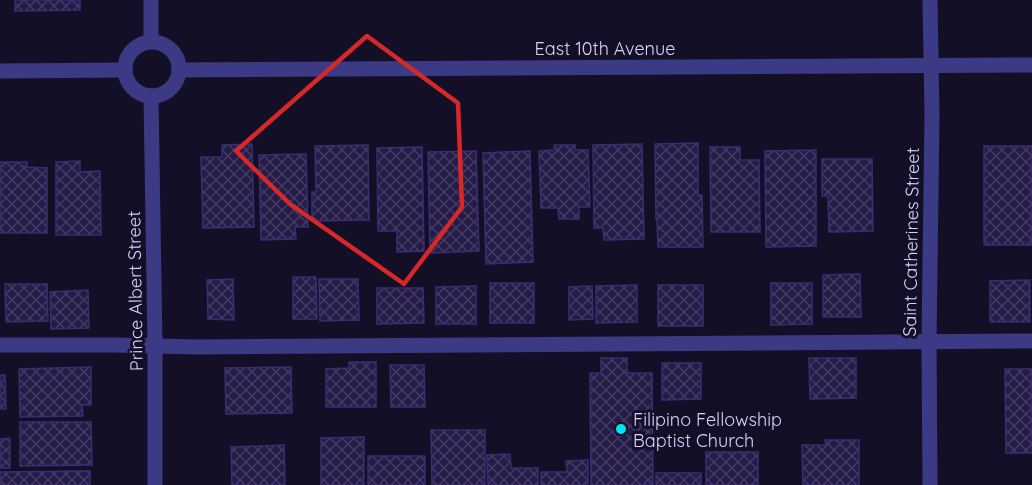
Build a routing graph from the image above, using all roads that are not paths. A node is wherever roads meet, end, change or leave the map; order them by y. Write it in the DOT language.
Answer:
graph roads {
  1 [pos="151,0"];
  2 [pos="930,0"];
  3 [pos="151,42"];
  4 [pos="1032,65"];
  5 [pos="931,66"];
  6 [pos="124,70"];
  7 [pos="179,70"];
  8 [pos="0,71"];
  9 [pos="151,96"];
  10 [pos="929,341"];
  11 [pos="1032,341"];
  12 [pos="0,345"];
  13 [pos="155,345"];
  14 [pos="155,485"];
  15 [pos="930,485"];
  1 -- 3 [label="street"];
  2 -- 5 [label="street, Saint Catherines Street"];
  3 -- 6 [label="street"];
  3 -- 7 [label="street"];
  4 -- 5 [label="street, East 10th Avenue"];
  5 -- 7 [label="street, East 10th Avenue"];
  5 -- 10 [label="street, Saint Catherines Street"];
  6 -- 8 [label="street"];
  6 -- 9 [label="street"];
  7 -- 9 [label="street"];
  9 -- 13 [label="street, Prince Albert Street"];
  10 -- 11 [label="street"];
  10 -- 13 [label="street"];
  10 -- 15 [label="street, Saint Catherines Street"];
  12 -- 13 [label="street"];
  13 -- 14 [label="street, Prince Albert Street"];
}
